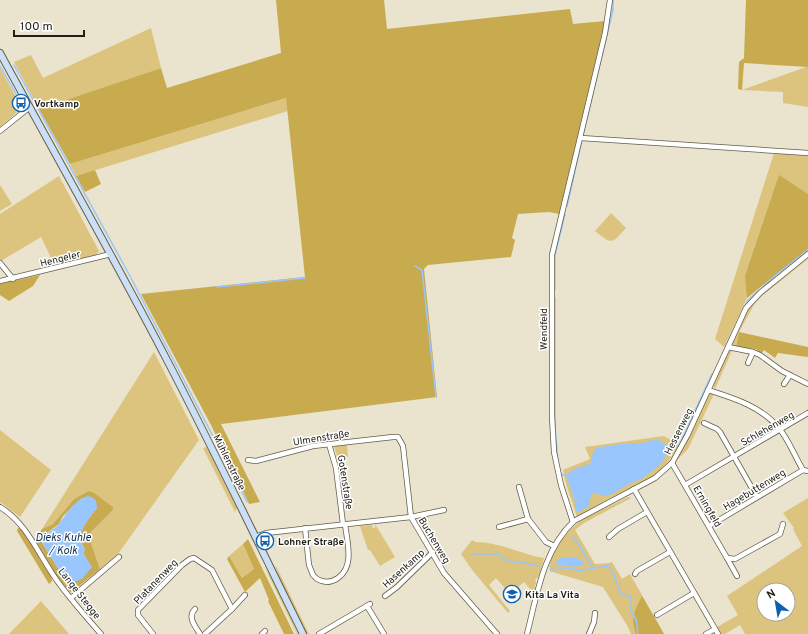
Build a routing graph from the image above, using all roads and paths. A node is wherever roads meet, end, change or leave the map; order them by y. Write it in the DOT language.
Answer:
graph roads {
  1 [pos="610,0"];
  2 [pos="0,53"];
  3 [pos="30,107"];
  4 [pos="0,131"];
  5 [pos="581,138"];
  6 [pos="808,153"];
  7 [pos="111,254"];
  8 [pos="808,254"];
  9 [pos="0,264"];
  10 [pos="12,279"];
  11 [pos="0,282"];
  12 [pos="728,348"];
  13 [pos="753,352"];
  14 [pos="748,363"];
  15 [pos="790,375"];
  16 [pos="784,384"];
  17 [pos="808,384"];
  18 [pos="708,390"];
  19 [pos="808,414"];
  20 [pos="704,423"];
  21 [pos="780,430"];
  22 [pos="398,438"];
  23 [pos="330,444"];
  24 [pos="734,457"];
  25 [pos="248,460"];
  26 [pos="672,463"];
  27 [pos="805,470"];
  28 [pos="686,485"];
  29 [pos="519,487"];
  30 [pos="634,489"];
  31 [pos="757,497"];
  32 [pos="0,507"];
  33 [pos="444,510"];
  34 [pos="647,512"];
  35 [pos="411,517"];
  36 [pos="528,519"];
  37 [pos="573,522"];
  38 [pos="344,524"];
  39 [pos="783,524"];
  40 [pos="709,526"];
  41 [pos="499,527"];
  42 [pos="305,528"];
  43 [pos="255,537"];
  44 [pos="609,537"];
  45 [pos="554,546"];
  46 [pos="433,552"];
  47 [pos="670,552"];
  48 [pos="118,557"];
  49 [pos="729,559"];
  50 [pos="635,574"];
  51 [pos="737,576"];
  52 [pos="694,592"];
  53 [pos="245,595"];
  54 [pos="385,596"];
  55 [pos="71,598"];
  56 [pos="195,609"];
  57 [pos="232,609"];
  58 [pos="595,613"];
  59 [pos="657,615"];
  60 [pos="715,629"];
  61 [pos="101,634"];
  62 [pos="153,634"];
  63 [pos="200,634"];
  64 [pos="205,634"];
  65 [pos="302,634"];
  66 [pos="319,634"];
  67 [pos="384,634"];
  68 [pos="497,634"];
  69 [pos="527,634"];
  70 [pos="589,634"];
  71 [pos="706,634"];
  72 [pos="718,634"];
  1 -- 5 [label="street, Wendfeld"];
  2 -- 3 [label="main road, Mühlenstraße"];
  3 -- 4 [label="street"];
  3 -- 7 [label="main road, Mühlenstraße"];
  5 -- 6 [label="street"];
  5 -- 37 [label="street, Wendfeld"];
  7 -- 10 [label="street, Hengeler"];
  7 -- 43 [label="main road, Mühlenstraße"];
  8 -- 12 [label="street, Hessenweg"];
  9 -- 10 [label="street"];
  10 -- 11 [label="street, Hengeler"];
  12 -- 13 [label="street"];
  12 -- 18 [label="street, Hessenweg"];
  13 -- 14 [label="street"];
  13 -- 15 [label="street"];
  15 -- 16 [label="street"];
  15 -- 17 [label="street"];
  18 -- 21 [label="street"];
  18 -- 26 [label="street, Hessenweg"];
  19 -- 21 [label="street, Schlehenweg"];
  20 -- 24 [label="street, Schlehenweg"];
  21 -- 24 [label="street, Schlehenweg"];
  21 -- 27 [label="street"];
  22 -- 23 [label="street, Ulmenstraße"];
  22 -- 35 [label="street, Buchenweg"];
  23 -- 25 [label="street, Ulmenstraße"];
  23 -- 38 [label="street, Gotenstraße"];
  24 -- 28 [label="street, Schlehenweg"];
  24 -- 31 [label="street, Schlehenweg"];
  26 -- 28 [label="street, Erningfeld"];
  26 -- 30 [label="street, Hessenweg"];
  27 -- 31 [label="street, Hagebuttenweg"];
  28 -- 40 [label="street, Erningfeld"];
  29 -- 36 [label="street"];
  30 -- 34 [label="street"];
  30 -- 37 [label="street, Hessenweg"];
  31 -- 40 [label="street, Hagebuttenweg"];
  32 -- 55 [label="street, Lange Stegge"];
  33 -- 35 [label="street"];
  34 -- 44 [label="street"];
  34 -- 47 [label="street"];
  35 -- 38 [label="street"];
  35 -- 46 [label="street, Buchenweg"];
  36 -- 41 [label="street"];
  36 -- 45 [label="street"];
  37 -- 45 [label="street, Hessenweg"];
  38 -- 42 [label="street"];
  38 -- 42 [label="street, Gotenstraße"];
  39 -- 49 [label="street"];
  40 -- 49 [label="street, Erningfeld"];
  42 -- 43 [label="street"];
  43 -- 65 [label="main road, Mühlenstraße"];
  45 -- 69 [label="street, Hessenweg"];
  46 -- 54 [label="street, Hasenkamp"];
  46 -- 68 [label="street, Buchenweg"];
  47 -- 50 [label="street"];
  47 -- 52 [label="street"];
  48 -- 55 [label="street"];
  49 -- 51 [label="street, Erningfeld"];
  52 -- 59 [label="street"];
  52 -- 60 [label="street"];
  53 -- 57 [label="street"];
  55 -- 61 [label="street, Lange Stegge"];
  56 -- 63 [label="street"];
  57 -- 62 [label="street, Platanenweg"];
  57 -- 64 [label="street"];
  58 -- 70 [label="street"];
  60 -- 71 [label="street"];
  60 -- 72 [label="street"];
  66 -- 67 [label="street"];
}
